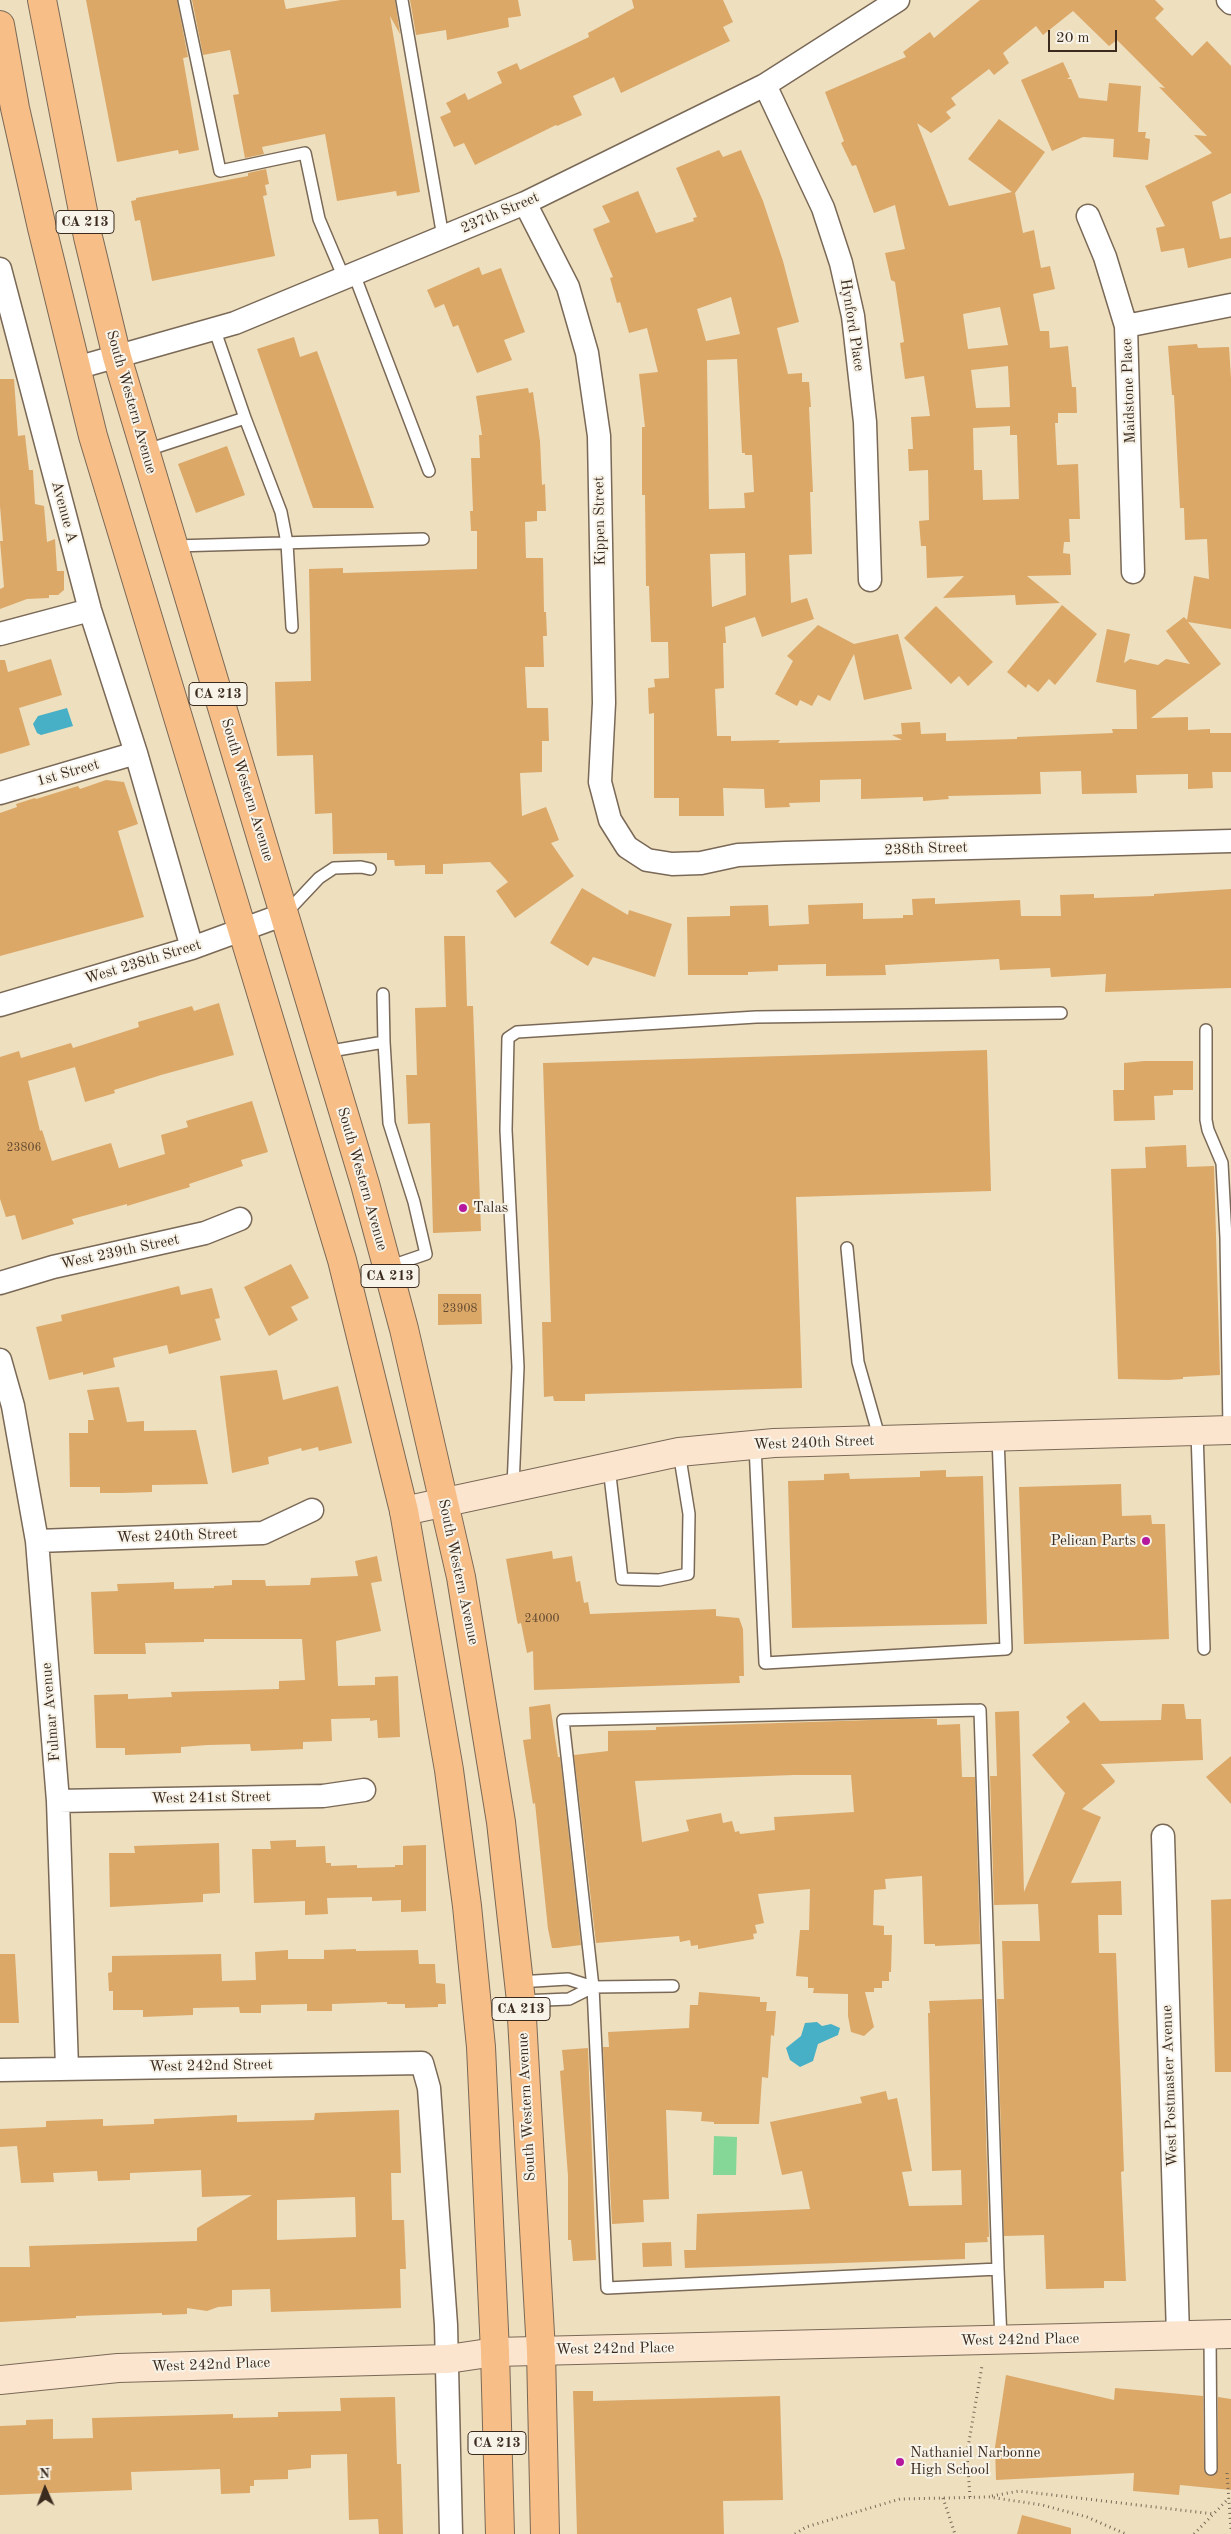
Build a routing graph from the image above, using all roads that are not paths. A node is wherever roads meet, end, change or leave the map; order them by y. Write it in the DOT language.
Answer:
graph roads {
  1 [pos="42,0"];
  2 [pos="184,0"];
  3 [pos="402,0"];
  4 [pos="898,0"];
  5 [pos="1228,0"];
  6 [pos="1231,3"];
  7 [pos="0,25"];
  8 [pos="765,85"];
  9 [pos="525,203"];
  10 [pos="1088,216"];
  11 [pos="443,237"];
  12 [pos="0,268"];
  13 [pos="349,276"];
  14 [pos="1231,305"];
  15 [pos="1126,326"];
  16 [pos="214,328"];
  17 [pos="116,357"];
  18 [pos="76,368"];
  19 [pos="244,418"];
  20 [pos="144,451"];
  21 [pos="429,470"];
  22 [pos="423,539"];
  23 [pos="287,543"];
  24 [pos="172,546"];
  25 [pos="1133,572"];
  26 [pos="870,580"];
  27 [pos="90,610"];
  28 [pos="292,627"];
  29 [pos="0,634"];
  30 [pos="136,753"];
  31 [pos="0,793"];
  32 [pos="1231,841"];
  33 [pos="627,847"];
  34 [pos="370,869"];
  35 [pos="285,914"];
  36 [pos="242,931"];
  37 [pos="192,948"];
  38 [pos="382,994"];
  39 [pos="0,1005"];
  40 [pos="1061,1013"];
  41 [pos="1206,1030"];
  42 [pos="384,1042"];
  43 [pos="325,1052"];
  44 [pos="240,1220"];
  45 [pos="847,1248"];
  46 [pos="388,1267"];
  47 [pos="0,1283"];
  48 [pos="0,1360"];
  49 [pos="1230,1430"];
  50 [pos="1197,1431"];
  51 [pos="998,1437"];
  52 [pos="880,1440"];
  53 [pos="755,1445"];
  54 [pos="679,1452"];
  55 [pos="609,1467"];
  56 [pos="513,1487"];
  57 [pos="444,1502"];
  58 [pos="312,1510"];
  59 [pos="404,1511"];
  60 [pos="38,1541"];
  61 [pos="1204,1649"];
  62 [pos="364,1790"];
  63 [pos="58,1801"];
  64 [pos="1163,1836"];
  65 [pos="673,1986"];
  66 [pos="593,1987"];
  67 [pos="520,1991"];
  68 [pos="67,2068"];
  69 [pos="0,2070"];
  70 [pos="998,2269"];
  71 [pos="1220,2335"];
  72 [pos="1178,2336"];
  73 [pos="1000,2340"];
  74 [pos="541,2351"];
  75 [pos="495,2352"];
  76 [pos="448,2359"];
  77 [pos="0,2380"];
  78 [pos="1211,2469"];
  79 [pos="451,2534"];
  80 [pos="500,2534"];
  81 [pos="545,2534"];
  1 -- 17 [label="main road, South Western Avenue / CA 213"];
  2 -- 13 [label="lane"];
  3 -- 11 [label="lane"];
  4 -- 8 [label="street, 237th Street"];
  5 -- 6 [label="street"];
  7 -- 18 [label="main road, CA 213"];
  8 -- 9 [label="street, 237th Street"];
  8 -- 26 [label="street, Hynford Place"];
  9 -- 11 [label="street, 237th Street"];
  9 -- 33 [label="street, Kippen Street"];
  10 -- 15 [label="street, Maidstone Place"];
  11 -- 13 [label="street, 237th Street"];
  12 -- 27 [label="street, Avenue A"];
  13 -- 16 [label="street, 237th Street"];
  13 -- 21 [label="lane"];
  14 -- 15 [label="street"];
  15 -- 25 [label="street, Maidstone Place"];
  16 -- 17 [label="street, 237th Street"];
  16 -- 19 [label="lane"];
  17 -- 18 [label="street, 237th Street"];
  17 -- 20 [label="main road, South Western Avenue / CA 213"];
  18 -- 36 [label="main road, CA 213"];
  19 -- 20 [label="lane"];
  19 -- 23 [label="lane"];
  20 -- 24 [label="main road, South Western Avenue / CA 213"];
  22 -- 23 [label="lane"];
  23 -- 24 [label="lane"];
  23 -- 28 [label="lane"];
  24 -- 35 [label="main road, South Western Avenue / CA 213"];
  27 -- 29 [label="street"];
  27 -- 30 [label="street, Avenue A"];
  30 -- 31 [label="street, 1st Street"];
  30 -- 37 [label="street, Avenue A"];
  32 -- 33 [label="street, 238th Street"];
  34 -- 35 [label="lane"];
  35 -- 36 [label="street, West 238th Street"];
  35 -- 43 [label="main road, South Western Avenue / CA 213"];
  36 -- 37 [label="street, West 238th Street"];
  36 -- 59 [label="main road, CA 213"];
  37 -- 39 [label="street, West 238th Street"];
  38 -- 42 [label="lane"];
  40 -- 56 [label="lane"];
  41 -- 49 [label="lane"];
  42 -- 43 [label="lane"];
  42 -- 46 [label="lane"];
  43 -- 46 [label="main road, South Western Avenue / CA 213"];
  44 -- 47 [label="street, West 239th Street"];
  45 -- 52 [label="lane"];
  46 -- 57 [label="main road, South Western Avenue / CA 213"];
  48 -- 60 [label="street, Fulmar Avenue"];
  49 -- 50 [label="street, West 240th Street"];
  50 -- 51 [label="street, West 240th Street"];
  50 -- 61 [label="lane"];
  51 -- 52 [label="street, West 240th Street"];
  51 -- 53 [label="lane"];
  52 -- 53 [label="street, West 240th Street"];
  53 -- 54 [label="street, West 240th Street"];
  54 -- 55 [label="street, West 240th Street"];
  54 -- 55 [label="lane"];
  55 -- 56 [label="street, West 240th Street"];
  56 -- 57 [label="street, West 240th Street"];
  57 -- 59 [label="street, West 240th Street"];
  57 -- 67 [label="main road, South Western Avenue / CA 213"];
  58 -- 60 [label="street, West 240th Street"];
  59 -- 75 [label="main road, CA 213"];
  60 -- 63 [label="street, Fulmar Avenue"];
  62 -- 63 [label="street, West 241st Street"];
  63 -- 68 [label="street, Fulmar Avenue"];
  64 -- 72 [label="street, West Postmaster Avenue"];
  65 -- 66 [label="lane"];
  66 -- 67 [label="lane"];
  66 -- 67 [label="lane"];
  66 -- 70 [label="lane"];
  66 -- 70 [label="lane"];
  67 -- 74 [label="main road, South Western Avenue / CA 213"];
  68 -- 69 [label="street, West 242nd Street"];
  68 -- 76 [label="street, West 242nd Street"];
  70 -- 73 [label="lane"];
  71 -- 72 [label="street, West 242nd Place"];
  71 -- 78 [label="lane"];
  72 -- 73 [label="street, West 242nd Place"];
  73 -- 74 [label="street, West 242nd Place"];
  74 -- 75 [label="street, West 242nd Place"];
  74 -- 81 [label="main road, South Western Avenue / CA 213"];
  75 -- 76 [label="street, West 242nd Place"];
  75 -- 80 [label="main road, CA 213"];
  76 -- 77 [label="street, West 242nd Place"];
  76 -- 79 [label="street"];
}
